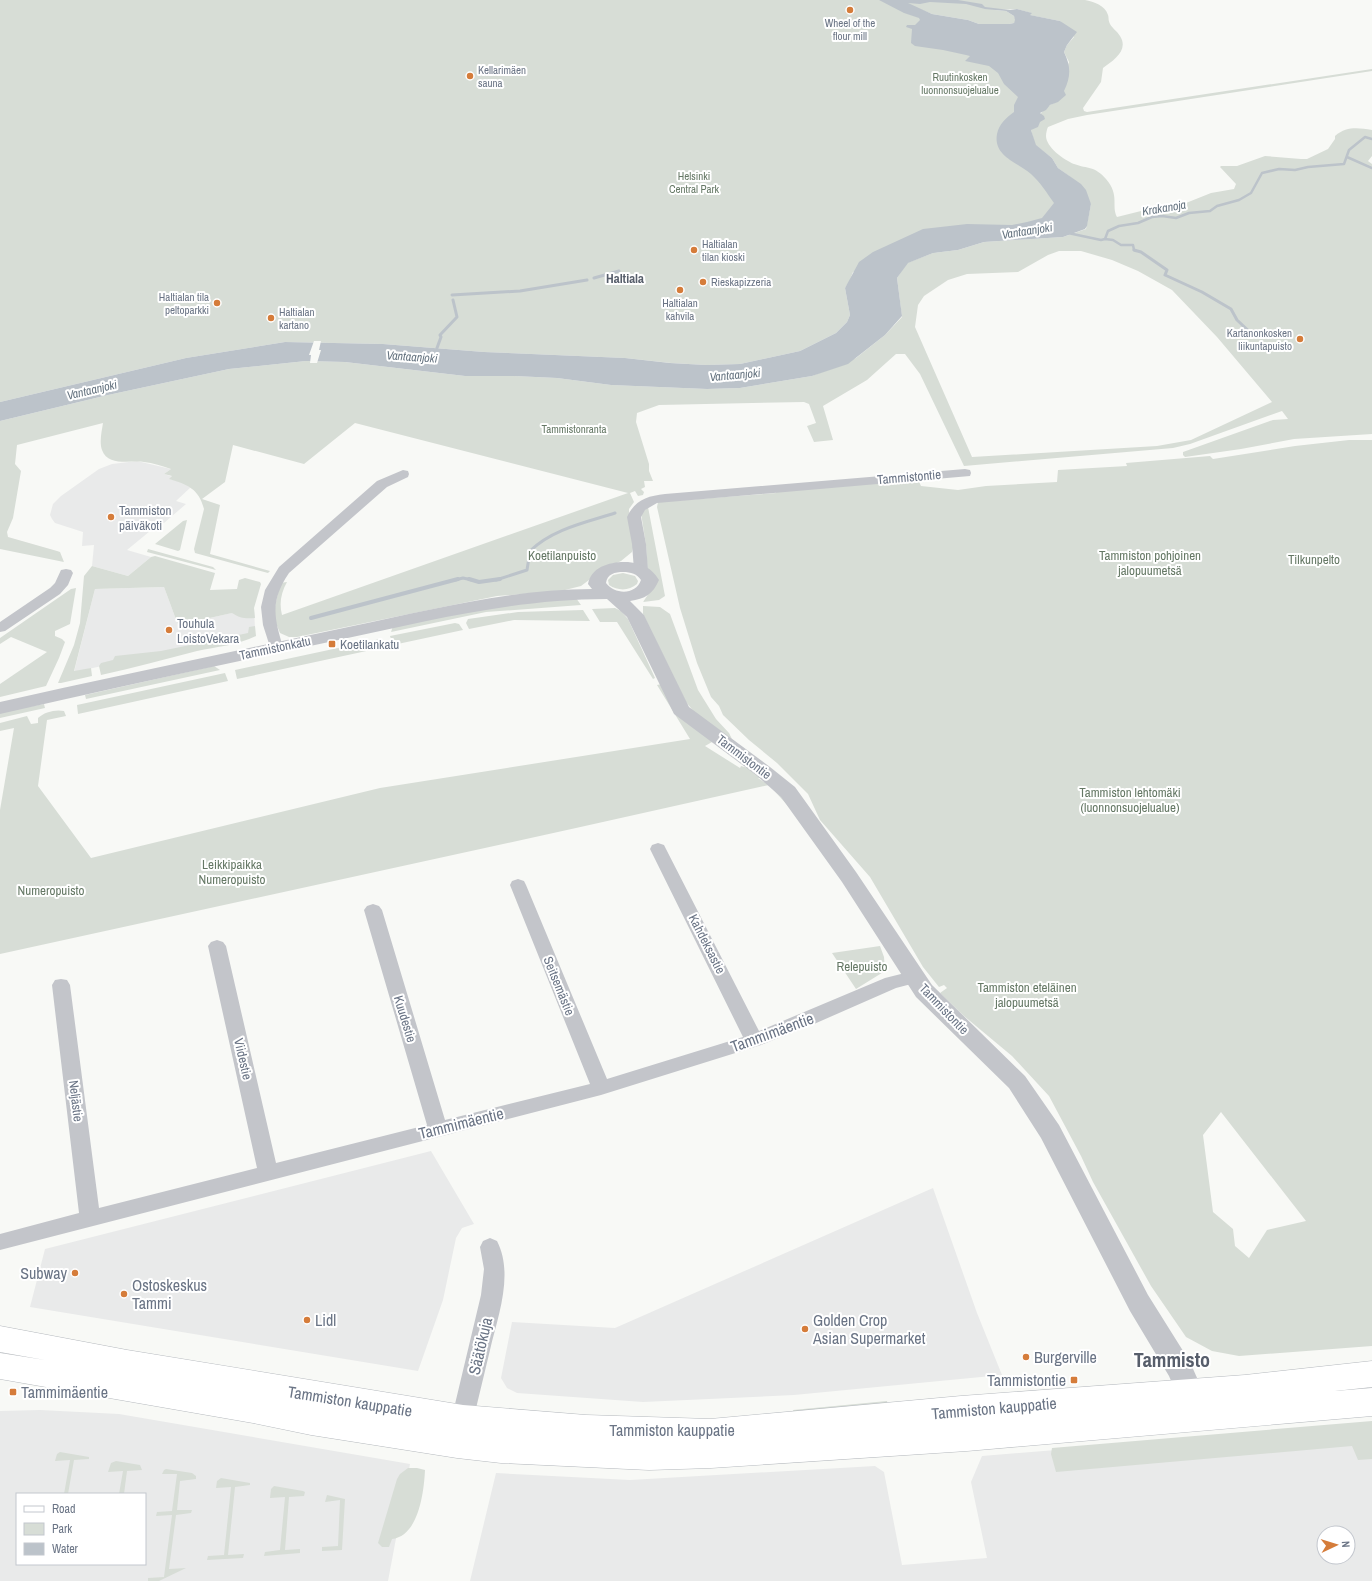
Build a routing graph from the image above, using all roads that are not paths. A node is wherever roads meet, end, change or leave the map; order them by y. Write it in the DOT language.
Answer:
graph roads {
  1 [pos="966,473"];
  2 [pos="403,474"];
  3 [pos="639,552"];
  4 [pos="619,567"];
  5 [pos="641,570"];
  6 [pos="66,572"];
  7 [pos="597,581"];
  8 [pos="643,591"];
  9 [pos="575,594"];
  10 [pos="611,595"];
  11 [pos="635,615"];
  12 [pos="0,628"];
  13 [pos="276,647"];
  14 [pos="0,708"];
  15 [pos="658,849"];
  16 [pos="518,884"];
  17 [pos="373,910"];
  18 [pos="217,946"];
  19 [pos="913,977"];
  20 [pos="61,985"];
  21 [pos="754,1040"];
  22 [pos="600,1088"];
  23 [pos="438,1129"];
  24 [pos="268,1173"];
  25 [pos="90,1218"];
  26 [pos="0,1242"];
  27 [pos="490,1247"];
  28 [pos="0,1339"];
  29 [pos="0,1366"];
  30 [pos="1372,1374"];
  31 [pos="1372,1402"];
  32 [pos="1194,1404"];
  33 [pos="460,1432"];
  1 -- 3 [label="street, Tammistontie"];
  2 -- 13 [label="street"];
  3 -- 4 [label="street"];
  3 -- 5 [label="street, Tammistontie"];
  4 -- 5 [label="street"];
  4 -- 7 [label="street, Tammistonkatu"];
  5 -- 8 [label="street"];
  6 -- 12 [label="street"];
  7 -- 9 [label="street, Tammistonkatu"];
  7 -- 10 [label="street, Tammistontie"];
  8 -- 10 [label="street, Tammistonkatu"];
  8 -- 11 [label="street"];
  9 -- 10 [label="street, Tammistonkatu"];
  9 -- 13 [label="street, Tammistonkatu"];
  10 -- 11 [label="street, Tammistontie"];
  11 -- 19 [label="street, Tammistontie"];
  13 -- 14 [label="street, Tammistonkatu"];
  15 -- 21 [label="street, Kahdeksastie"];
  16 -- 22 [label="street, Seitsemästie"];
  17 -- 23 [label="street, Kuudestie"];
  18 -- 24 [label="street, Viidestie"];
  19 -- 21 [label="street, Tammimäentie"];
  19 -- 32 [label="street, Tammistontie"];
  20 -- 25 [label="street, Neljästie"];
  21 -- 22 [label="street, Tammimäentie"];
  22 -- 23 [label="street, Tammimäentie"];
  23 -- 24 [label="street, Tammimäentie"];
  24 -- 25 [label="street, Tammimäentie"];
  25 -- 26 [label="street, Tammimäentie"];
  27 -- 33 [label="street, Säätökuja"];
  28 -- 33 [label="main road, Tammiston kauppatie"];
  29 -- 33 [label="main road, Tammiston kauppatie"];
  30 -- 32 [label="main road, Tammiston kauppatie"];
  31 -- 32 [label="main road, Tammiston kauppatie"];
  32 -- 33 [label="main road, Tammiston kauppatie"];
}
